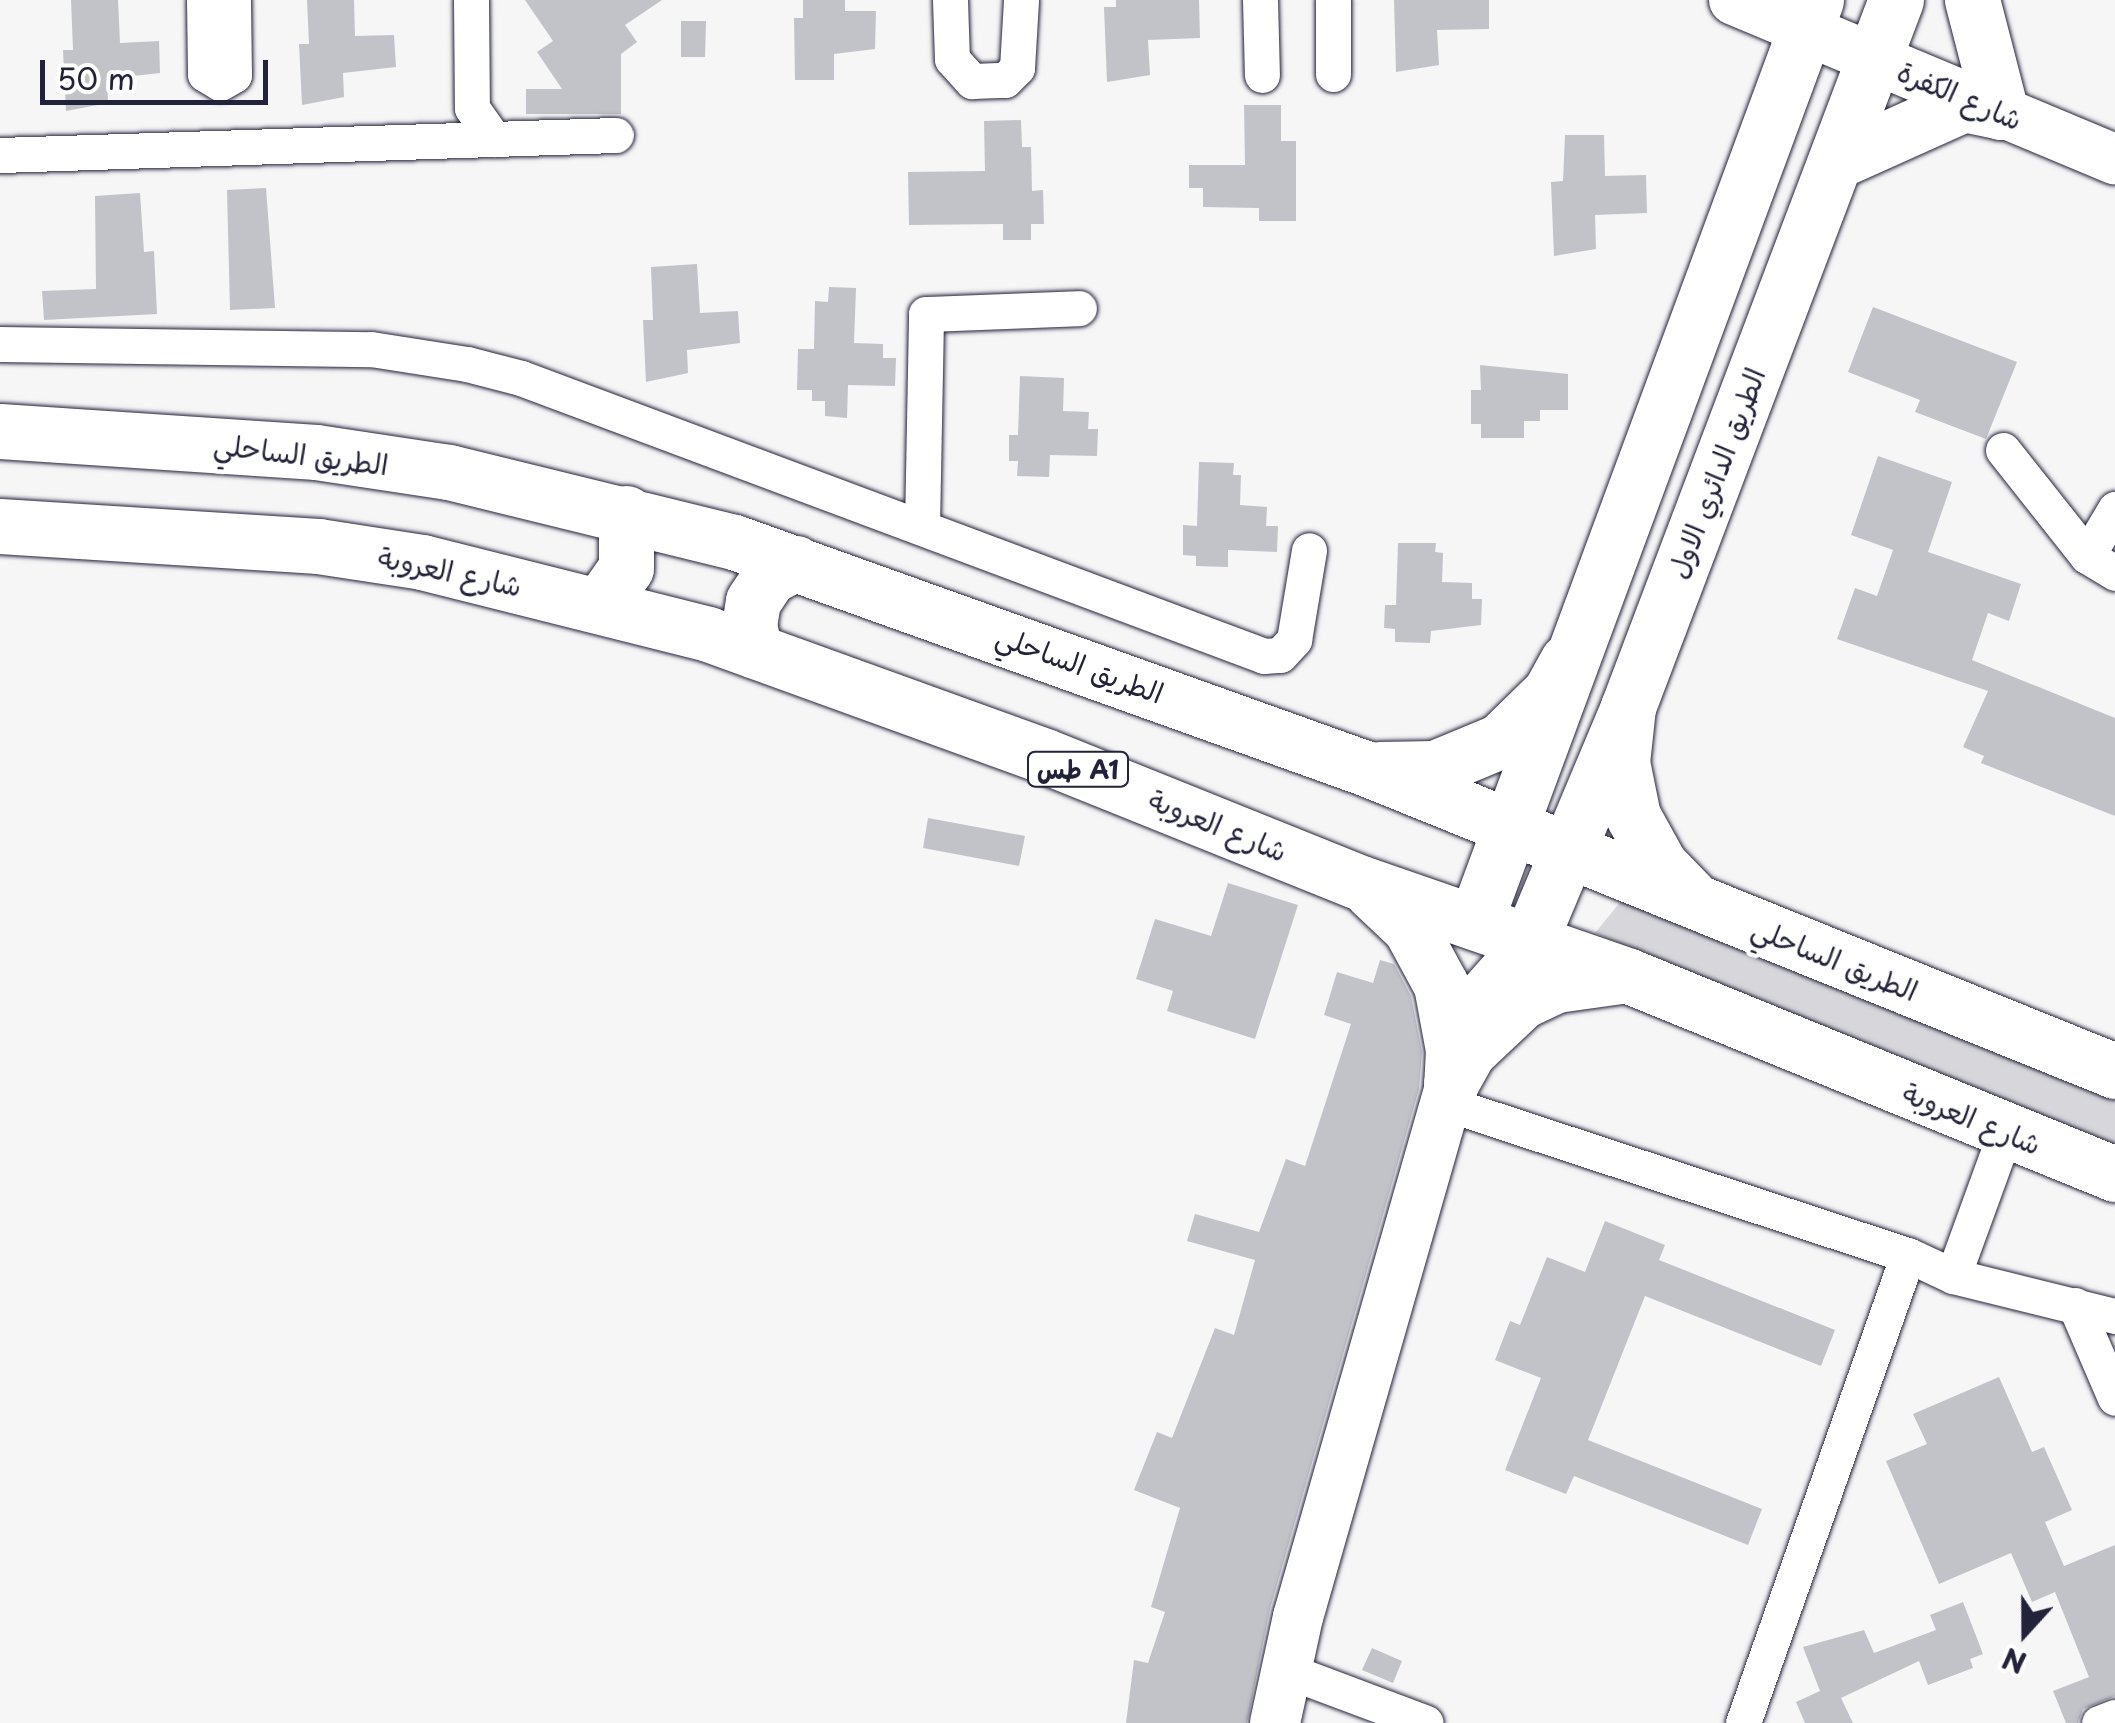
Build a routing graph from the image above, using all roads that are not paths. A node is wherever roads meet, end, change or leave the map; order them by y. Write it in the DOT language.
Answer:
graph roads {
  1 [pos="204,0"];
  2 [pos="233,0"];
  3 [pos="471,0"];
  4 [pos="950,0"];
  5 [pos="1021,0"];
  6 [pos="1260,0"];
  7 [pos="1333,0"];
  8 [pos="1734,0"];
  9 [pos="1896,0"];
  10 [pos="1972,0"];
  11 [pos="1811,16"];
  12 [pos="1874,58"];
  13 [pos="1333,74"];
  14 [pos="1262,76"];
  15 [pos="2000,112"];
  16 [pos="616,135"];
  17 [pos="494,139"];
  18 [pos="0,155"];
  19 [pos="2115,159"];
  20 [pos="1835,162"];
  21 [pos="1080,308"];
  22 [pos="0,344"];
  23 [pos="0,431"];
  24 [pos="2003,450"];
  25 [pos="2115,509"];
  26 [pos="626,513"];
  27 [pos="0,526"];
  28 [pos="922,527"];
  29 [pos="1309,550"];
  30 [pos="795,564"];
  31 [pos="2101,565"];
  32 [pos="600,605"];
  33 [pos="756,651"];
  34 [pos="1567,660"];
  35 [pos="1628,707"];
  36 [pos="1365,768"];
  37 [pos="1509,827"];
  38 [pos="1565,852"];
  39 [pos="1361,882"];
  40 [pos="1699,904"];
  41 [pos="1475,922"];
  42 [pos="1529,943"];
  43 [pos="1629,976"];
  44 [pos="1482,996"];
  45 [pos="2115,1072"];
  46 [pos="1448,1093"];
  47 [pos="2005,1133"];
  48 [pos="2115,1174"];
  49 [pos="1908,1255"];
  50 [pos="1953,1276"];
  51 [pos="2075,1305"];
  52 [pos="2115,1316"];
  53 [pos="2115,1398"];
  54 [pos="1288,1671"];
  55 [pos="2115,1717"];
  56 [pos="1276,1723"];
  57 [pos="1426,1723"];
  58 [pos="1743,1723"];
  59 [pos="2099,1723"];
  1 -- 2 [label="street"];
  3 -- 17 [label="street"];
  4 -- 5 [label="street"];
  6 -- 14 [label="street"];
  7 -- 13 [label="street"];
  8 -- 11 [label="street, شارع الكفرة"];
  9 -- 12 [label="main road, الطريق الدائري الاول"];
  10 -- 15 [label="main road"];
  11 -- 12 [label="street, شارع الكفرة"];
  11 -- 34 [label="main road"];
  12 -- 15 [label="street, شارع الكفرة"];
  12 -- 20 [label="main road, الطريق الدائري الاول"];
  15 -- 19 [label="street, شارع الكفرة"];
  15 -- 20 [label="main road"];
  16 -- 17 [label="street"];
  17 -- 18 [label="street"];
  20 -- 35 [label="main road, الطريق الدائري الاول"];
  21 -- 28 [label="street"];
  22 -- 28 [label="street"];
  23 -- 26 [label="main road, الطريق الساحلي"];
  24 -- 31 [label="street"];
  25 -- 31 [label="street"];
  26 -- 30 [label="main road, الطريق الساحلي"];
  26 -- 32 [label="main road"];
  27 -- 32 [label="main road, شارع العروبة / طس A1"];
  28 -- 29 [label="street"];
  30 -- 33 [label="main road"];
  30 -- 36 [label="main road, الطريق الساحلي"];
  32 -- 33 [label="main road, شارع العروبة / طس A1"];
  33 -- 39 [label="main road, شارع العروبة / طس A1"];
  34 -- 36 [label="main road"];
  34 -- 37 [label="main road"];
  35 -- 38 [label="main road, الطريق الدائري الاول"];
  35 -- 40 [label="main road"];
  36 -- 37 [label="main road, الطريق الساحلي"];
  37 -- 38 [label="main road, الطريق الساحلي"];
  37 -- 41 [label="main road"];
  38 -- 40 [label="main road, الطريق الساحلي"];
  38 -- 42 [label="main road, الطريق الدائري الاول"];
  39 -- 41 [label="main road, شارع العروبة / طس A1"];
  39 -- 46 [label="main road"];
  40 -- 45 [label="main road, الطريق الساحلي"];
  41 -- 42 [label="main road, شارع العروبة / طس A1"];
  41 -- 44 [label="street"];
  42 -- 43 [label="main road, شارع العروبة / طس A1"];
  42 -- 44 [label="street"];
  43 -- 46 [label="main road"];
  43 -- 47 [label="main road, شارع العروبة / طس A1"];
  44 -- 46 [label="street"];
  46 -- 49 [label="street"];
  46 -- 54 [label="street"];
  47 -- 48 [label="main road, شارع العروبة / طس A1"];
  47 -- 50 [label="street"];
  49 -- 50 [label="street"];
  49 -- 58 [label="street"];
  50 -- 51 [label="street"];
  51 -- 52 [label="street"];
  51 -- 53 [label="street"];
  54 -- 56 [label="street"];
  54 -- 57 [label="street"];
  55 -- 59 [label="street"];
}
